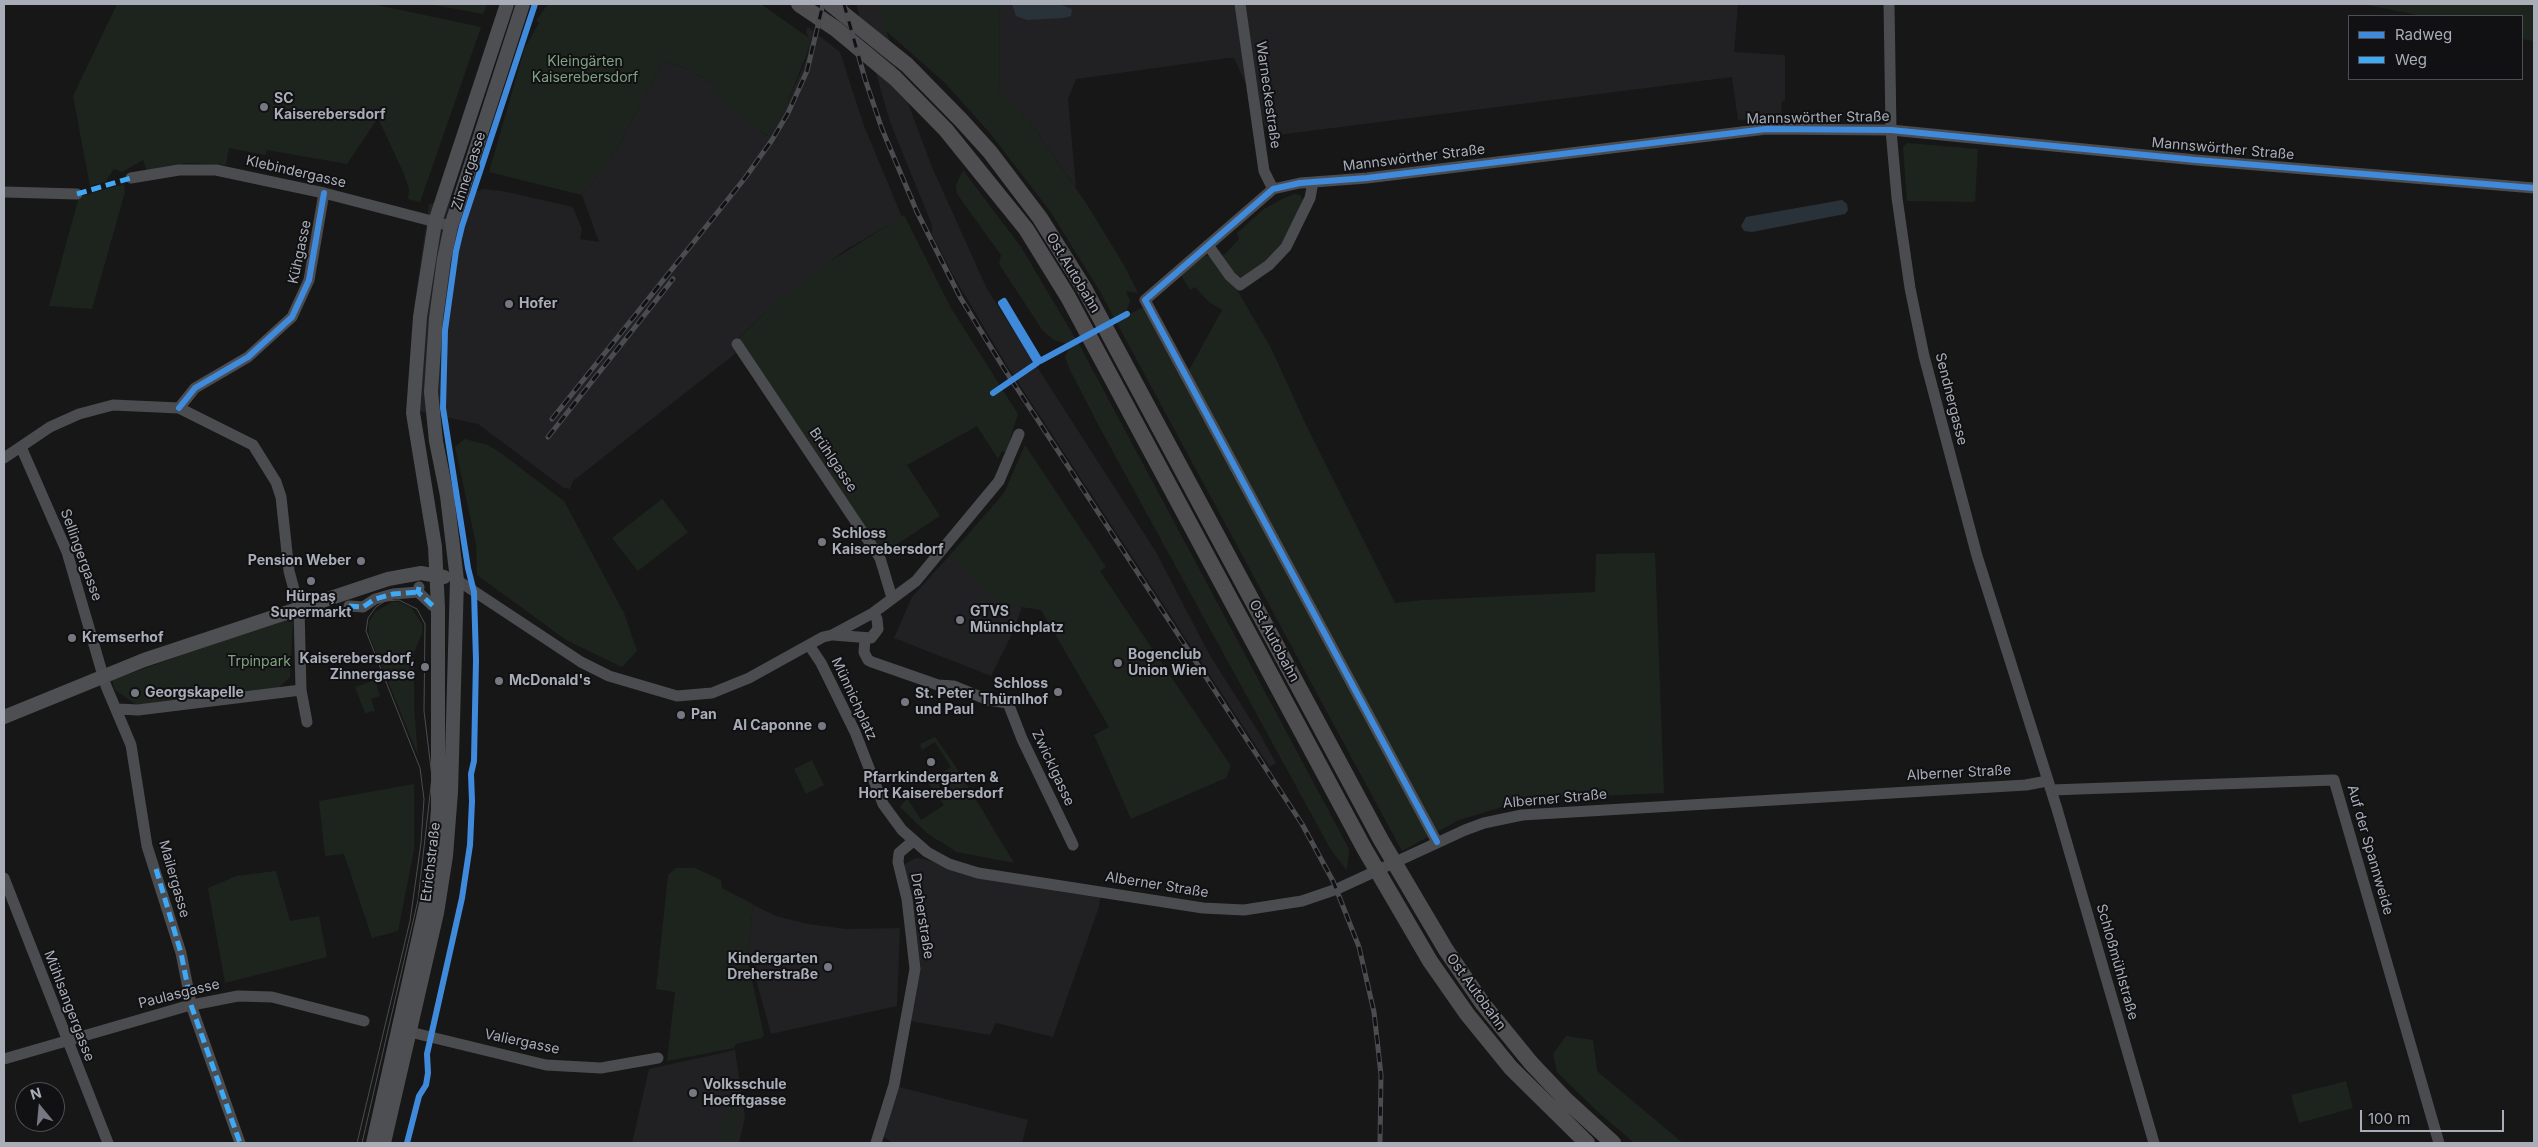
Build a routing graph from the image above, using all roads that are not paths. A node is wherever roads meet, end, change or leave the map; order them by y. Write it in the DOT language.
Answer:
graph roads {
  1 [pos="507,4"];
  2 [pos="523,4"];
  3 [pos="799,4"];
  4 [pos="831,4"];
  5 [pos="1240,4"];
  6 [pos="1890,4"];
  7 [pos="1891,130"];
  8 [pos="131,178"];
  9 [pos="1313,182"];
  10 [pos="2534,188"];
  11 [pos="1273,189"];
  12 [pos="4,192"];
  13 [pos="324,193"];
  14 [pos="77,194"];
  15 [pos="435,222"];
  16 [pos="452,226"];
  17 [pos="1208,245"];
  18 [pos="737,344"];
  19 [pos="179,408"];
  20 [pos="1019,434"];
  21 [pos="20,447"];
  22 [pos="4,458"];
  23 [pos="436,575"];
  24 [pos="456,580"];
  25 [pos="892,598"];
  26 [pos="349,606"];
  27 [pos="433,606"];
  28 [pos="299,608"];
  29 [pos="873,613"];
  30 [pos="832,635"];
  31 [pos="865,639"];
  32 [pos="809,645"];
  33 [pos="105,676"];
  34 [pos="301,690"];
  35 [pos="1008,703"];
  36 [pos="118,709"];
  37 [pos="4,717"];
  38 [pos="307,722"];
  39 [pos="2049,786"];
  40 [pos="913,841"];
  41 [pos="1436,842"];
  42 [pos="1073,845"];
  43 [pos="4,878"];
  44 [pos="191,1002"];
  45 [pos="364,1021"];
  46 [pos="410,1032"];
  47 [pos="66,1040"];
  48 [pos="658,1058"];
  49 [pos="4,1059"];
  50 [pos="108,1143"];
  51 [pos="240,1143"];
  52 [pos="373,1143"];
  53 [pos="384,1143"];
  54 [pos="876,1143"];
  55 [pos="1588,1143"];
  56 [pos="1613,1143"];
  57 [pos="2154,1143"];
  58 [pos="2439,1143"];
  1 -- 15 [label="main road, Zinnergasse"];
  2 -- 16 [label="main road, Zinnergasse"];
  3 -- 55 [label="highway, Ost Autobahn"];
  4 -- 56 [label="highway, Ost Autobahn"];
  5 -- 11 [label="street, Warneckestraße"];
  6 -- 7 [label="street, Sendnergasse"];
  7 -- 9 [label="street, Mannswörther Straße"];
  7 -- 10 [label="street, Mannswörther Straße"];
  7 -- 39 [label="street, Sendnergasse"];
  8 -- 13 [label="street, Klebindergasse"];
  9 -- 11 [label="street, Mannswörther Straße"];
  9 -- 17 [label="street"];
  11 -- 17 [label="street"];
  12 -- 14 [label="street"];
  13 -- 15 [label="street, Klebindergasse"];
  13 -- 19 [label="street, Kühgasse"];
  15 -- 16 [label="street, Klebindergasse"];
  15 -- 23 [label="main road, Zinnergasse"];
  16 -- 24 [label="main road, Zinnergasse"];
  17 -- 41 [label="street"];
  18 -- 25 [label="street, Brühlgasse"];
  19 -- 21 [label="street"];
  19 -- 28 [label="street"];
  20 -- 25 [label="street"];
  21 -- 22 [label="street"];
  21 -- 33 [label="street, Sellingergasse"];
  23 -- 24 [label="main road"];
  23 -- 28 [label="main road"];
  23 -- 52 [label="main road, Etrichstraße"];
  24 -- 32 [label="street"];
  24 -- 46 [label="main road, Etrichstraße"];
  25 -- 29 [label="street"];
  26 -- 27 [label="street"];
  28 -- 33 [label="main road"];
  28 -- 34 [label="street"];
  29 -- 30 [label="street"];
  29 -- 31 [label="street"];
  30 -- 31 [label="street, Münnichplatz"];
  30 -- 32 [label="street"];
  31 -- 35 [label="street, Münnichplatz"];
  32 -- 40 [label="street, Münnichplatz"];
  33 -- 36 [label="street, Sellingergasse"];
  33 -- 37 [label="main road"];
  34 -- 36 [label="street"];
  34 -- 38 [label="street"];
  35 -- 42 [label="street, Zwicklgasse"];
  36 -- 44 [label="street, Mailergasse"];
  39 -- 41 [label="street, Alberner Straße"];
  39 -- 57 [label="street, Schloßmühlstraße"];
  39 -- 58 [label="street, Auf der Spannweide"];
  40 -- 41 [label="street, Alberner Straße"];
  40 -- 54 [label="street, Dreherstraße"];
  43 -- 47 [label="street, Mühlsangergasse"];
  44 -- 45 [label="street, Paulasgasse"];
  44 -- 47 [label="street, Paulasgasse"];
  44 -- 51 [label="street, Mailergasse"];
  46 -- 48 [label="street, Valiergasse"];
  46 -- 53 [label="main road, Etrichstraße"];
  47 -- 49 [label="street, Paulasgasse"];
  47 -- 50 [label="street, Mühlsangergasse"];
}
